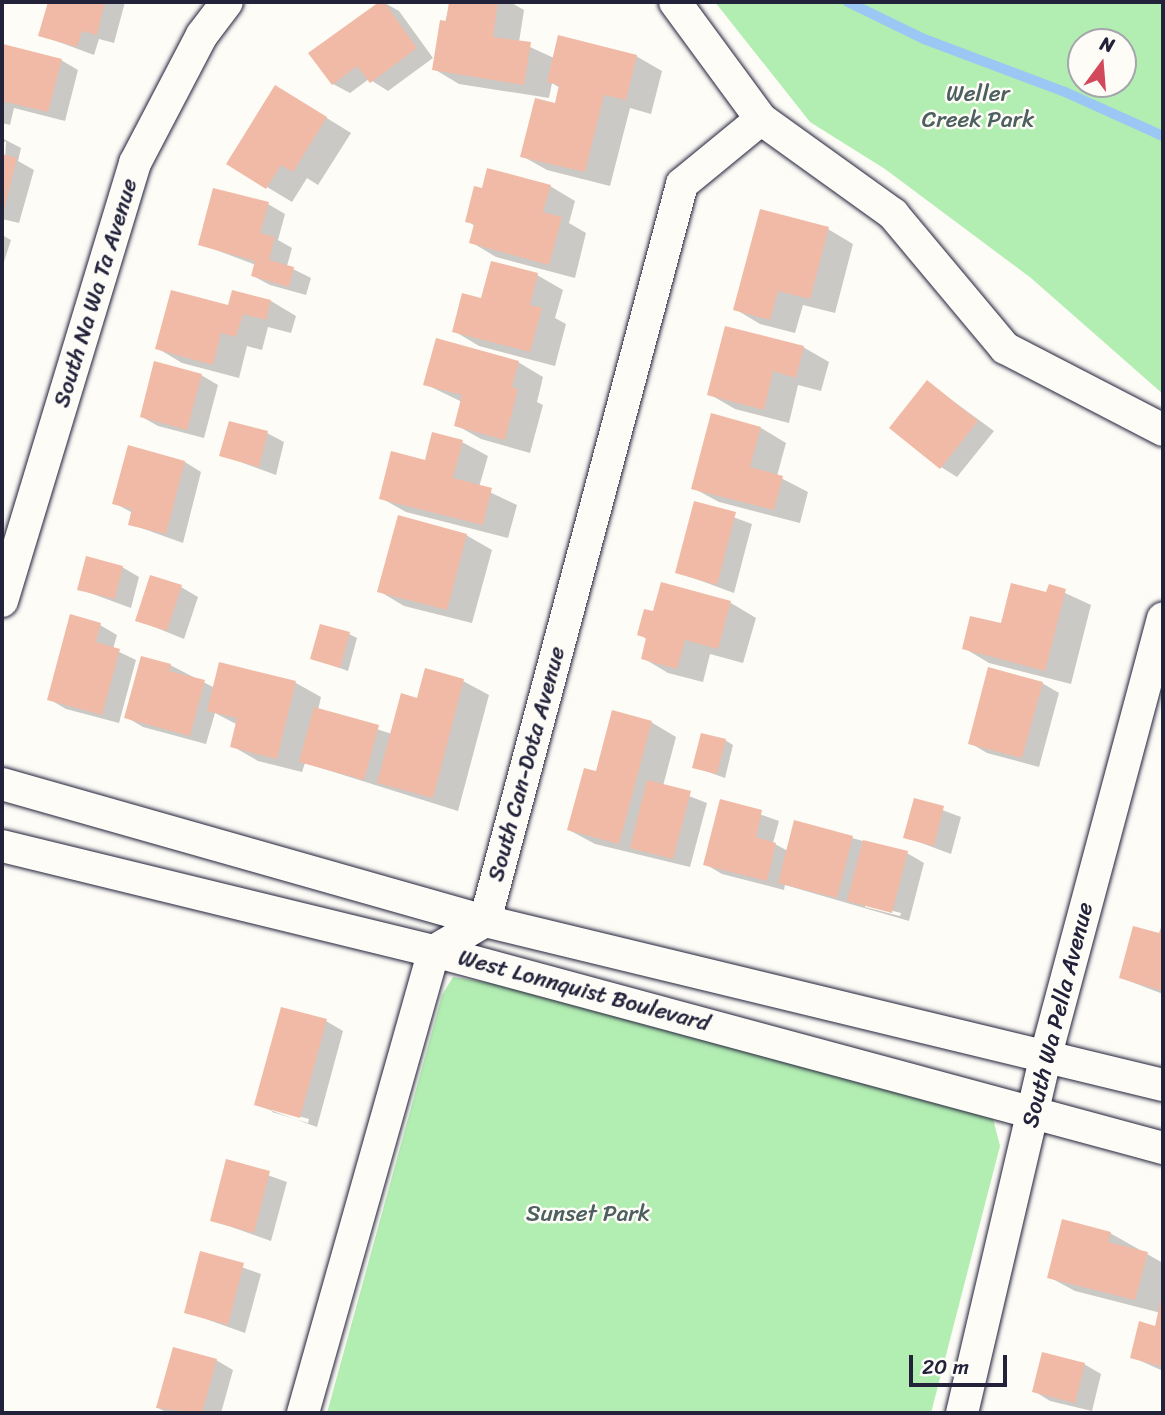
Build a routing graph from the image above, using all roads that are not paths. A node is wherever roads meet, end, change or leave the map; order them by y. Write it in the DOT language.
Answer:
graph roads {
  1 [pos="228,2"];
  2 [pos="675,2"];
  3 [pos="761,119"];
  4 [pos="1163,430"];
  5 [pos="2,601"];
  6 [pos="1163,618"];
  7 [pos="2,784"];
  8 [pos="2,846"];
  9 [pos="485,920"];
  10 [pos="434,951"];
  11 [pos="1046,1055"];
  12 [pos="1163,1085"];
  13 [pos="1033,1112"];
  14 [pos="1163,1148"];
  15 [pos="303,1413"];
  16 [pos="962,1413"];
  1 -- 5 [label="street, South Na Wa Ta Avenue"];
  2 -- 3 [label="street"];
  3 -- 4 [label="street"];
  3 -- 9 [label="street, South Can-Dota Avenue"];
  6 -- 11 [label="street, South Wa Pella Avenue"];
  7 -- 9 [label="street, West Lonnquist Boulevard"];
  8 -- 10 [label="street, West Lonnquist Boulevard"];
  9 -- 10 [label="street"];
  9 -- 11 [label="street, West Lonnquist Boulevard"];
  10 -- 13 [label="street, West Lonnquist Boulevard"];
  10 -- 15 [label="street"];
  11 -- 12 [label="street, West Lonnquist Boulevard"];
  11 -- 13 [label="street, South Wa Pella Avenue"];
  13 -- 14 [label="street, West Lonnquist Boulevard"];
  13 -- 16 [label="street, South Wa Pella Avenue"];
}
